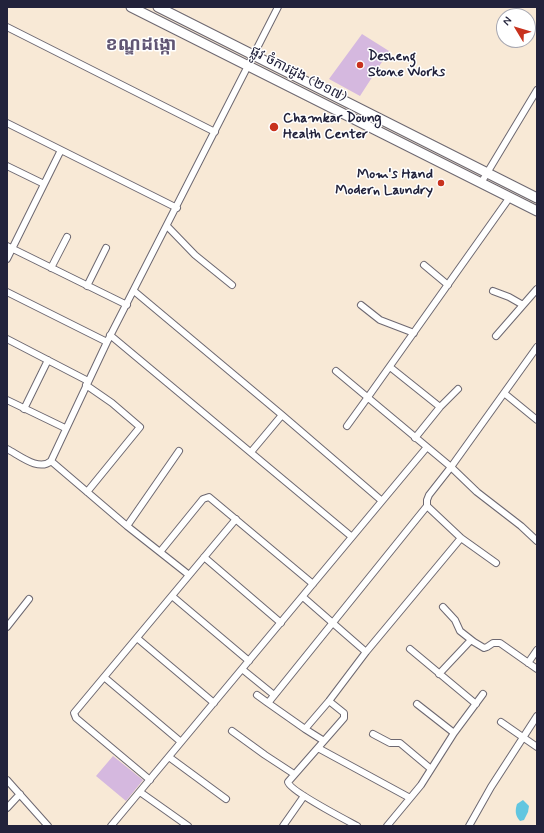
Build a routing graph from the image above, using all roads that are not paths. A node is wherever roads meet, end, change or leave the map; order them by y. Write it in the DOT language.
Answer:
graph roads {
  1 [pos="131,7"];
  2 [pos="158,7"];
  3 [pos="278,7"];
  4 [pos="7,26"];
  5 [pos="254,55"];
  6 [pos="248,66"];
  7 [pos="537,90"];
  8 [pos="7,123"];
  9 [pos="215,132"];
  10 [pos="61,150"];
  11 [pos="7,166"];
  12 [pos="487,173"];
  13 [pos="481,183"];
  14 [pos="44,184"];
  15 [pos="510,197"];
  16 [pos="537,198"];
  17 [pos="177,208"];
  18 [pos="537,211"];
  19 [pos="167,226"];
  20 [pos="67,237"];
  21 [pos="10,248"];
  22 [pos="106,248"];
  23 [pos="7,259"];
  24 [pos="424,265"];
  25 [pos="51,268"];
  26 [pos="448,284"];
  27 [pos="232,285"];
  28 [pos="87,286"];
  29 [pos="537,289"];
  30 [pos="134,291"];
  31 [pos="493,291"];
  32 [pos="7,292"];
  33 [pos="127,305"];
  34 [pos="361,305"];
  35 [pos="523,305"];
  36 [pos="414,333"];
  37 [pos="110,336"];
  38 [pos="496,336"];
  39 [pos="7,339"];
  40 [pos="107,342"];
  41 [pos="537,347"];
  42 [pos="48,360"];
  43 [pos="390,367"];
  44 [pos="336,371"];
  45 [pos="87,383"];
  46 [pos="458,390"];
  47 [pos="504,393"];
  48 [pos="368,397"];
  49 [pos="7,400"];
  50 [pos="440,407"];
  51 [pos="24,408"];
  52 [pos="282,415"];
  53 [pos="537,420"];
  54 [pos="347,426"];
  55 [pos="65,428"];
  56 [pos="415,438"];
  57 [pos="427,447"];
  58 [pos="7,450"];
  59 [pos="179,451"];
  60 [pos="251,452"];
  61 [pos="51,461"];
  62 [pos="451,467"];
  63 [pos="87,492"];
  64 [pos="382,501"];
  65 [pos="427,506"];
  66 [pos="236,519"];
  67 [pos="127,526"];
  68 [pos="352,537"];
  69 [pos="461,538"];
  70 [pos="537,542"];
  71 [pos="160,552"];
  72 [pos="204,557"];
  73 [pos="496,563"];
  74 [pos="189,575"];
  75 [pos="313,584"];
  76 [pos="172,596"];
  77 [pos="303,597"];
  78 [pos="29,599"];
  79 [pos="443,607"];
  80 [pos="281,623"];
  81 [pos="332,624"];
  82 [pos="7,627"];
  83 [pos="137,638"];
  84 [pos="471,640"];
  85 [pos="410,649"];
  86 [pos="537,650"];
  87 [pos="366,652"];
  88 [pos="249,661"];
  89 [pos="528,663"];
  90 [pos="242,669"];
  91 [pos="537,669"];
  92 [pos="439,674"];
  93 [pos="104,677"];
  94 [pos="483,694"];
  95 [pos="257,695"];
  96 [pos="274,696"];
  97 [pos="329,701"];
  98 [pos="214,703"];
  99 [pos="268,703"];
  100 [pos="417,704"];
  101 [pos="476,704"];
  102 [pos="537,716"];
  103 [pos="501,722"];
  104 [pos="305,729"];
  105 [pos="232,731"];
  106 [pos="454,733"];
  107 [pos="373,734"];
  108 [pos="523,736"];
  109 [pos="324,741"];
  110 [pos="181,742"];
  111 [pos="537,747"];
  112 [pos="318,748"];
  113 [pos="169,757"];
  114 [pos="431,769"];
  115 [pos="294,774"];
  116 [pos="7,780"];
  117 [pos="150,780"];
  118 [pos="140,792"];
  119 [pos="20,794"];
  120 [pos="304,796"];
  121 [pos="410,798"];
  122 [pos="226,800"];
  123 [pos="7,808"];
  124 [pos="48,826"];
  125 [pos="111,826"];
  126 [pos="188,826"];
  127 [pos="283,826"];
  128 [pos="357,826"];
  129 [pos="388,826"];
  130 [pos="469,826"];
  1 -- 6 [label="main road, ផ្លូវ ចំការដូង (២១៧)"];
  2 -- 5 [label="main road, ផ្លូវ ចំការដូង (២១៧)"];
  3 -- 5 [label="street"];
  4 -- 9 [label="street"];
  5 -- 6 [label="street"];
  5 -- 12 [label="main road, ផ្លូវ ចំការដូង (២១៧)"];
  6 -- 9 [label="street"];
  6 -- 13 [label="main road, ផ្លូវ ចំការដូង (២១៧)"];
  7 -- 12 [label="street"];
  8 -- 10 [label="street"];
  9 -- 17 [label="street"];
  10 -- 14 [label="street"];
  10 -- 17 [label="street"];
  11 -- 14 [label="street"];
  12 -- 13 [label="street"];
  12 -- 16 [label="main road, ផ្លូវ ចំការដូង (២១៧)"];
  13 -- 15 [label="main road, ផ្លូវ ចំការដូង (២១៧)"];
  14 -- 21 [label="street"];
  15 -- 18 [label="main road, ផ្លូវ ចំការដូង (២១៧)"];
  15 -- 26 [label="street"];
  17 -- 19 [label="street"];
  19 -- 27 [label="street"];
  19 -- 30 [label="street"];
  20 -- 25 [label="street"];
  21 -- 23 [label="street"];
  21 -- 25 [label="street"];
  22 -- 28 [label="street"];
  24 -- 26 [label="street"];
  25 -- 28 [label="street"];
  26 -- 36 [label="street"];
  28 -- 33 [label="street"];
  29 -- 35 [label="street"];
  30 -- 33 [label="street"];
  30 -- 52 [label="street"];
  31 -- 35 [label="street"];
  32 -- 40 [label="street"];
  33 -- 37 [label="street"];
  34 -- 36 [label="street"];
  35 -- 38 [label="street"];
  36 -- 43 [label="street"];
  37 -- 40 [label="street"];
  37 -- 60 [label="street"];
  39 -- 42 [label="street"];
  40 -- 45 [label="street"];
  41 -- 47 [label="street"];
  42 -- 45 [label="street"];
  42 -- 51 [label="street"];
  43 -- 48 [label="street"];
  43 -- 50 [label="street"];
  44 -- 48 [label="street"];
  45 -- 55 [label="street"];
  45 -- 63 [label="street"];
  46 -- 50 [label="street"];
  47 -- 53 [label="street"];
  47 -- 62 [label="street"];
  48 -- 54 [label="street"];
  48 -- 56 [label="street"];
  49 -- 51 [label="street"];
  50 -- 56 [label="street"];
  51 -- 55 [label="street"];
  52 -- 60 [label="street"];
  52 -- 64 [label="street"];
  55 -- 61 [label="street"];
  56 -- 57 [label="street"];
  57 -- 62 [label="street"];
  57 -- 64 [label="street"];
  58 -- 61 [label="street"];
  59 -- 67 [label="street"];
  60 -- 68 [label="street"];
  61 -- 63 [label="street"];
  62 -- 65 [label="street"];
  62 -- 70 [label="street"];
  63 -- 67 [label="street"];
  64 -- 68 [label="street"];
  65 -- 69 [label="street"];
  65 -- 81 [label="street"];
  66 -- 71 [label="street"];
  66 -- 72 [label="street"];
  66 -- 75 [label="street"];
  67 -- 71 [label="street"];
  68 -- 75 [label="street"];
  69 -- 73 [label="street"];
  69 -- 87 [label="street"];
  71 -- 74 [label="street"];
  72 -- 74 [label="street"];
  72 -- 80 [label="street"];
  74 -- 76 [label="street"];
  75 -- 77 [label="street"];
  76 -- 83 [label="street"];
  76 -- 88 [label="street"];
  77 -- 80 [label="street"];
  77 -- 81 [label="street"];
  78 -- 82 [label="street"];
  79 -- 84 [label="street"];
  80 -- 88 [label="street"];
  81 -- 87 [label="street"];
  81 -- 96 [label="street"];
  83 -- 93 [label="street"];
  83 -- 98 [label="street"];
  84 -- 89 [label="street"];
  84 -- 92 [label="street"];
  85 -- 92 [label="street"];
  86 -- 89 [label="street"];
  87 -- 97 [label="street"];
  88 -- 90 [label="street"];
  89 -- 91 [label="street"];
  90 -- 96 [label="street"];
  90 -- 98 [label="street"];
  92 -- 101 [label="street"];
  93 -- 110 [label="street"];
  93 -- 117 [label="street"];
  94 -- 101 [label="street"];
  95 -- 99 [label="street"];
  96 -- 99 [label="street"];
  97 -- 104 [label="street"];
  97 -- 109 [label="street"];
  98 -- 110 [label="street"];
  99 -- 104 [label="street"];
  100 -- 106 [label="street"];
  101 -- 106 [label="street"];
  102 -- 108 [label="street"];
  103 -- 108 [label="street"];
  104 -- 109 [label="street"];
  105 -- 115 [label="street"];
  106 -- 114 [label="street"];
  107 -- 114 [label="street"];
  108 -- 111 [label="street"];
  108 -- 130 [label="street"];
  109 -- 112 [label="street"];
  110 -- 113 [label="street"];
  112 -- 115 [label="street"];
  112 -- 121 [label="street"];
  113 -- 117 [label="street"];
  113 -- 122 [label="street"];
  114 -- 121 [label="street"];
  115 -- 120 [label="street"];
  116 -- 119 [label="street"];
  117 -- 118 [label="street"];
  118 -- 125 [label="street"];
  118 -- 126 [label="street"];
  119 -- 123 [label="street"];
  119 -- 124 [label="street"];
  120 -- 127 [label="street"];
  120 -- 128 [label="street"];
  121 -- 129 [label="street"];
}
